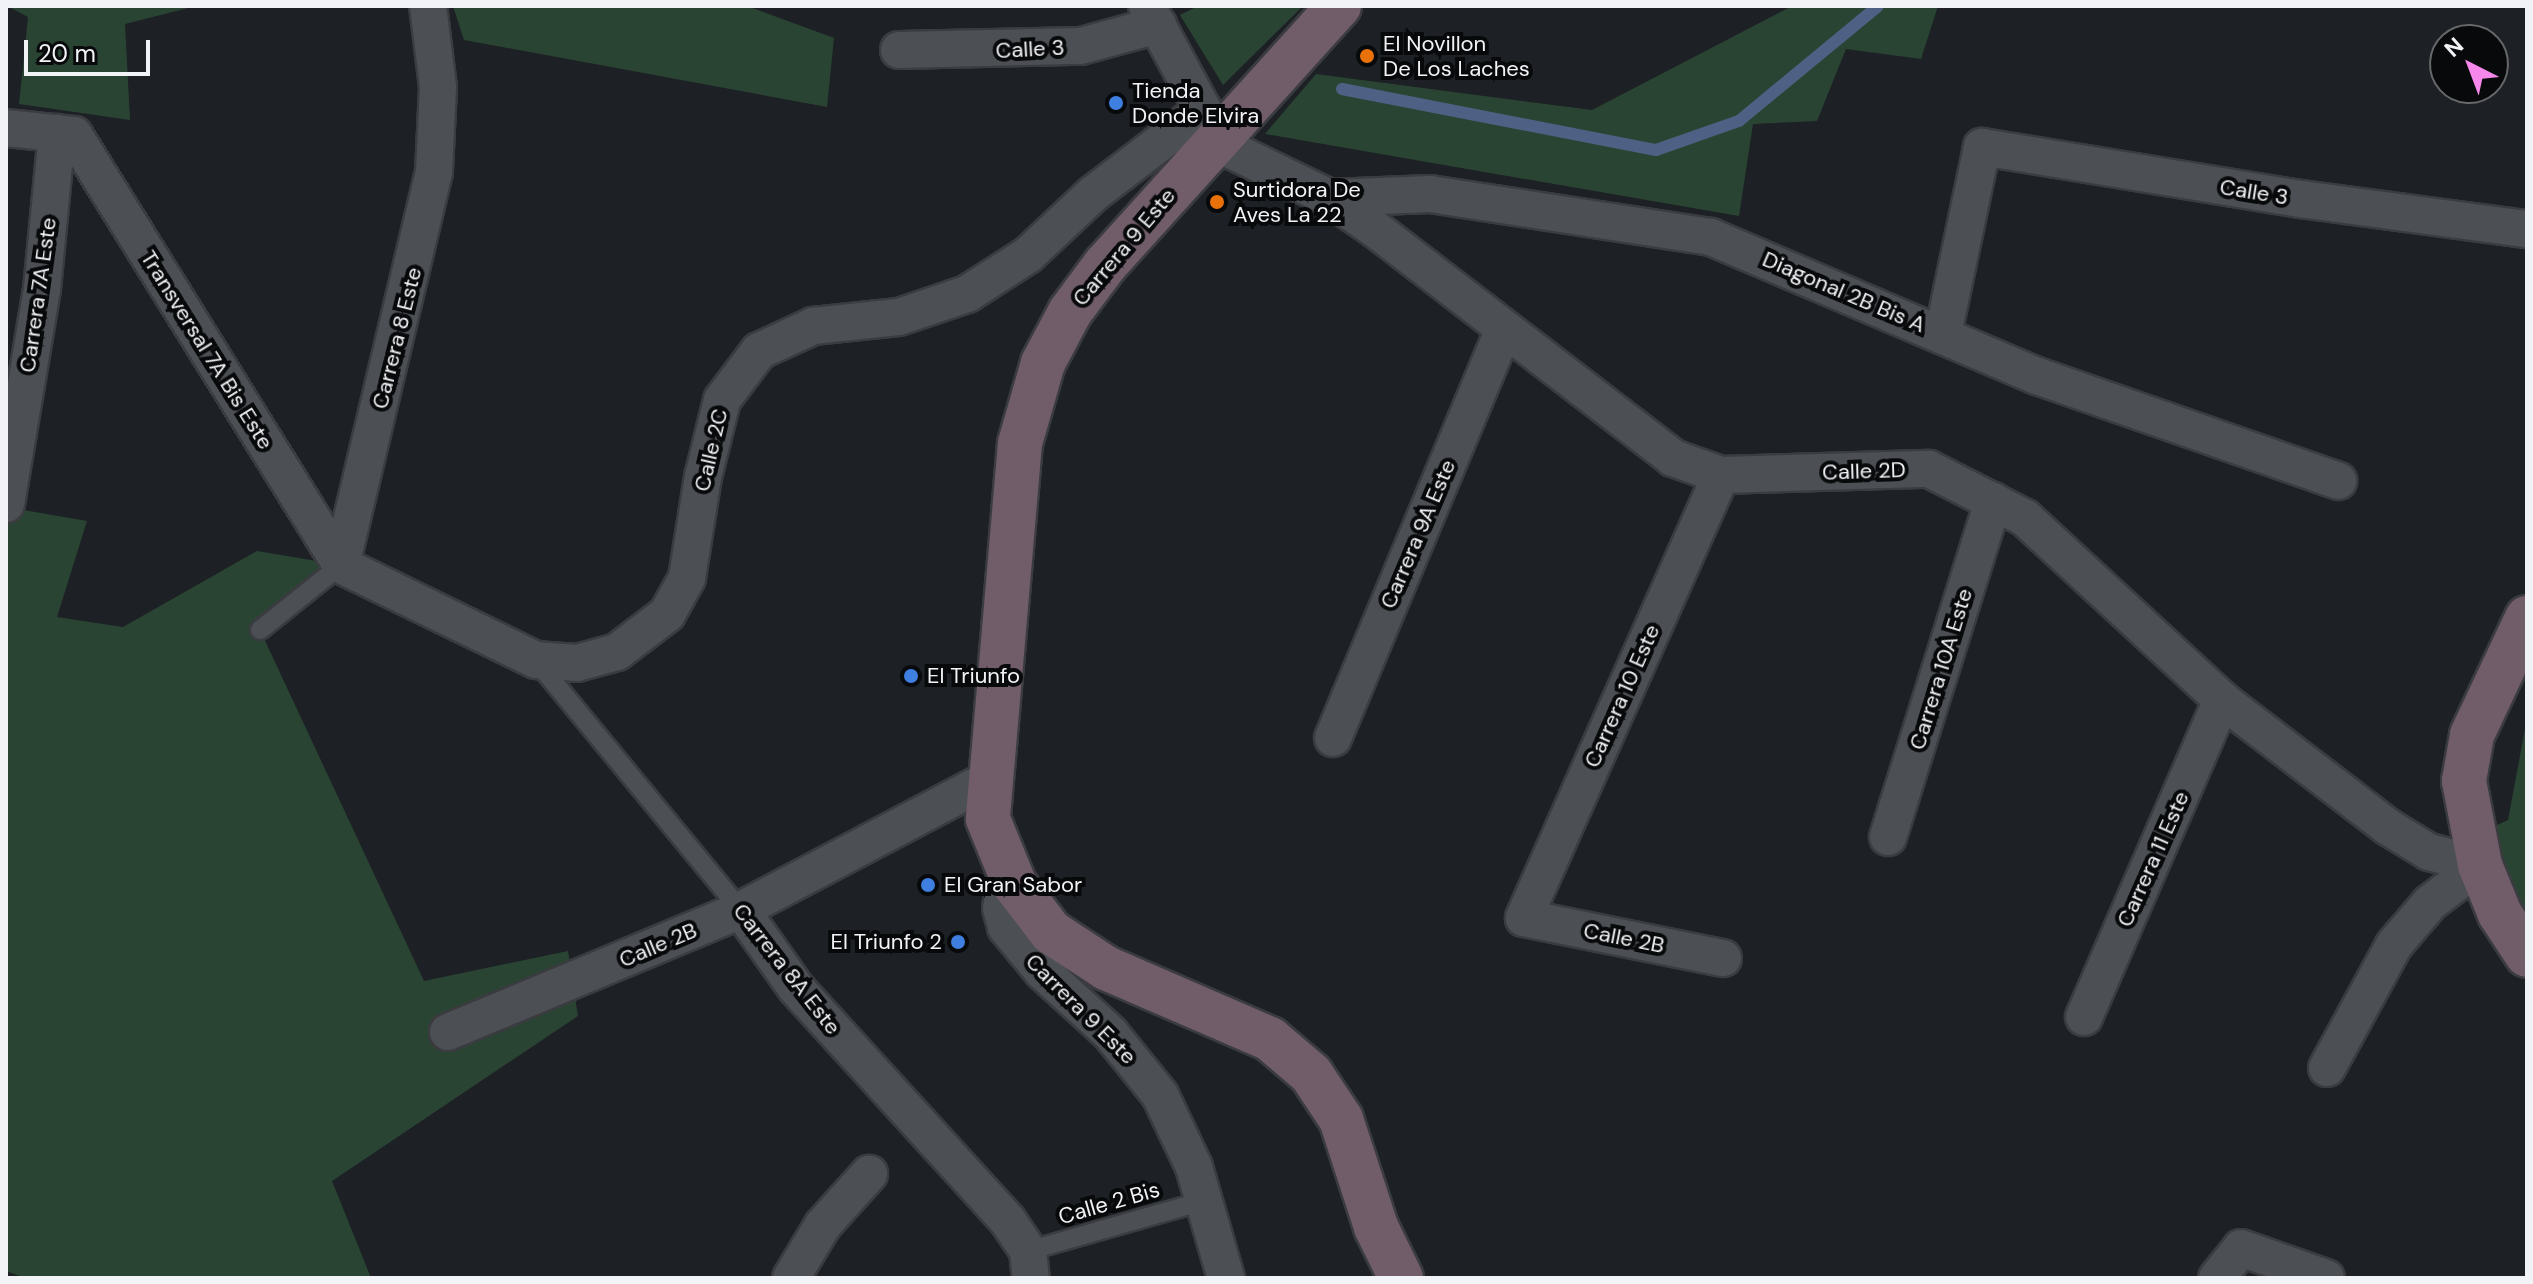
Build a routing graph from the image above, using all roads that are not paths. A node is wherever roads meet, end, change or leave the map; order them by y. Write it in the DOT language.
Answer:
graph roads {
  1 [pos="428,6"];
  2 [pos="1339,6"];
  3 [pos="1152,16"];
  4 [pos="899,50"];
  5 [pos="1212,124"];
  6 [pos="6,128"];
  7 [pos="66,134"];
  8 [pos="1330,198"];
  9 [pos="2527,229"];
  10 [pos="1503,331"];
  11 [pos="1943,334"];
  12 [pos="1721,475"];
  13 [pos="2338,481"];
  14 [pos="1993,501"];
  15 [pos="6,504"];
  16 [pos="341,565"];
  17 [pos="2527,618"];
  18 [pos="260,630"];
  19 [pos="536,660"];
  20 [pos="2222,700"];
  21 [pos="1333,738"];
  22 [pos="989,779"];
  23 [pos="1888,837"];
  24 [pos="2480,865"];
  25 [pos="1007,871"];
  26 [pos="741,910"];
  27 [pos="1524,918"];
  28 [pos="2527,955"];
  29 [pos="1723,958"];
  30 [pos="2084,1017"];
  31 [pos="448,1032"];
  32 [pos="2327,1068"];
  33 [pos="869,1174"];
  34 [pos="1203,1201"];
  35 [pos="1029,1265"];
  36 [pos="791,1278"];
  37 [pos="1226,1278"];
  38 [pos="1401,1278"];
  39 [pos="2217,1278"];
  40 [pos="2326,1278"];
  1 -- 16 [label="street, Carrera 8 Este"];
  2 -- 5 [label="street, Carrera 9 Este"];
  3 -- 4 [label="street, Calle 3"];
  3 -- 5 [label="street"];
  5 -- 8 [label="street, Calle 2D"];
  5 -- 19 [label="street, Calle 2C"];
  5 -- 22 [label="street, Carrera 9 Este"];
  6 -- 7 [label="street"];
  7 -- 15 [label="street, Carrera 7A Este"];
  7 -- 16 [label="street, Transversal 7A Bis Este"];
  8 -- 10 [label="street, Calle 2D"];
  8 -- 11 [label="street, Diagonal 2B Bis A"];
  9 -- 11 [label="street, Calle 3"];
  10 -- 12 [label="street, Calle 2D"];
  10 -- 21 [label="street, Carrera 9A Este"];
  11 -- 13 [label="street, Diagonal 2B Bis A"];
  12 -- 14 [label="street, Calle 2D"];
  12 -- 27 [label="street, Carrera 10 Este"];
  14 -- 20 [label="street, Calle 2D"];
  14 -- 23 [label="street, Carrera 10A Este"];
  16 -- 18 [label="lane"];
  16 -- 19 [label="street, Calle 2C"];
  17 -- 24 [label="street"];
  19 -- 26 [label="lane, Carrera 8A Este"];
  20 -- 24 [label="street, Calle 2D"];
  20 -- 30 [label="street, Carrera 11 Este"];
  22 -- 25 [label="street, Carrera 9 Este"];
  22 -- 26 [label="street, Calle 2B"];
  24 -- 28 [label="street"];
  24 -- 32 [label="street"];
  25 -- 34 [label="street, Carrera 9 Este"];
  25 -- 38 [label="street, Carrera 9 Este"];
  26 -- 31 [label="street, Calle 2B"];
  26 -- 35 [label="street, Carrera 8A Este"];
  27 -- 29 [label="street, Calle 2B"];
  33 -- 36 [label="street"];
  34 -- 35 [label="lane, Calle 2 Bis"];
  34 -- 37 [label="street, Carrera 9 Este"];
  39 -- 40 [label="street"];
}
